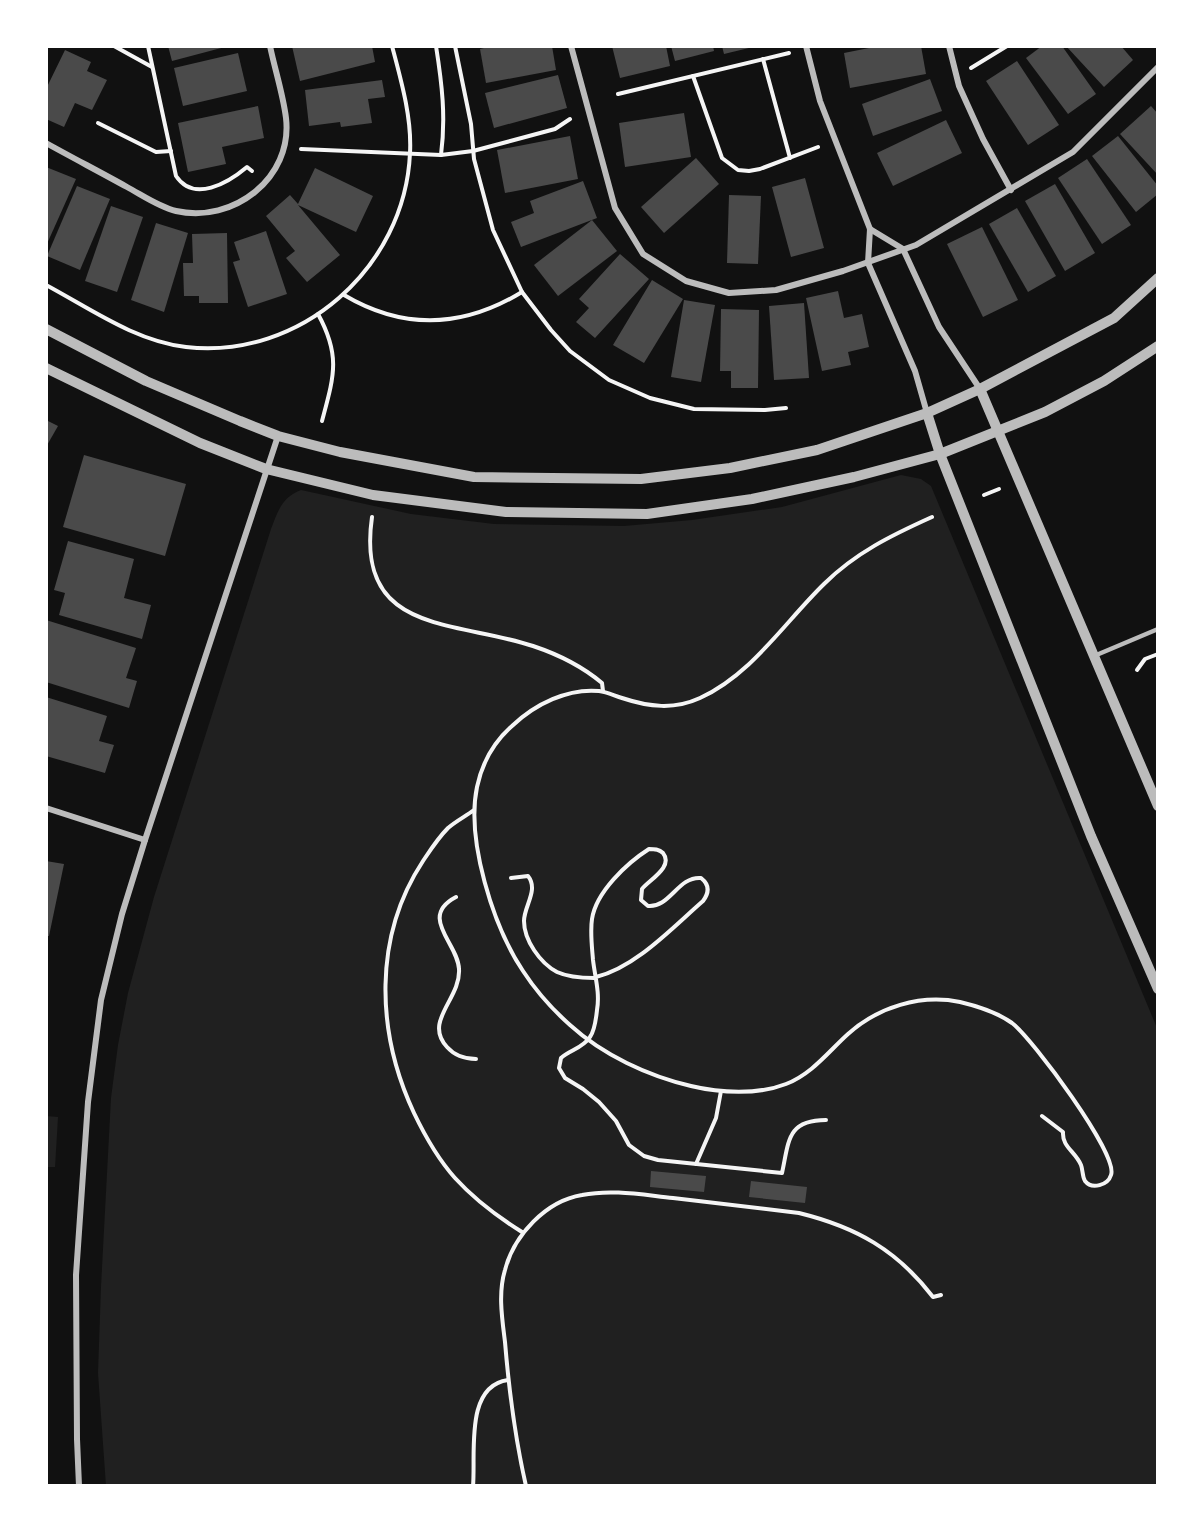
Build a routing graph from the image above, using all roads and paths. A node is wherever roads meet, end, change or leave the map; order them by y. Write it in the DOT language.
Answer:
graph roads {
  1 [pos="114,46"];
  2 [pos="148,46"];
  3 [pos="270,46"];
  4 [pos="392,46"];
  5 [pos="436,46"];
  6 [pos="455,46"];
  7 [pos="571,46"];
  8 [pos="949,46"];
  9 [pos="1007,46"];
  10 [pos="806,48"];
  11 [pos="763,59"];
  12 [pos="152,67"];
  13 [pos="1158,68"];
  14 [pos="957,75"];
  15 [pos="693,76"];
  16 [pos="618,94"];
  17 [pos="570,119"];
  18 [pos="98,123"];
  19 [pos="835,140"];
  20 [pos="46,143"];
  21 [pos="284,148"];
  22 [pos="171,151"];
  23 [pos="473,151"];
  24 [pos="410,155"];
  25 [pos="441,155"];
  26 [pos="789,158"];
  27 [pos="252,171"];
  28 [pos="1011,190"];
  29 [pos="870,229"];
  30 [pos="903,249"];
  31 [pos="868,263"];
  32 [pos="1158,278"];
  33 [pos="46,285"];
  34 [pos="522,292"];
  35 [pos="344,296"];
  36 [pos="318,314"];
  37 [pos="46,329"];
  38 [pos="1158,346"];
  39 [pos="46,368"];
  40 [pos="980,389"];
  41 [pos="786,408"];
  42 [pos="927,413"];
  43 [pos="322,421"];
  44 [pos="997,430"];
  45 [pos="278,436"];
  46 [pos="940,454"];
  47 [pos="266,469"];
  48 [pos="999,489"];
  49 [pos="984,495"];
  50 [pos="372,517"];
  51 [pos="932,517"];
  52 [pos="1158,629"];
  53 [pos="1158,654"];
  54 [pos="1094,656"];
  55 [pos="1137,670"];
  56 [pos="603,691"];
  57 [pos="1158,806"];
  58 [pos="46,808"];
  59 [pos="474,810"];
  60 [pos="145,840"];
  61 [pos="511,878"];
  62 [pos="456,897"];
  63 [pos="596,977"];
  64 [pos="1158,989"];
  65 [pos="589,1039"];
  66 [pos="476,1059"];
  67 [pos="721,1091"];
  68 [pos="1042,1116"];
  69 [pos="826,1120"];
  70 [pos="696,1164"];
  71 [pos="522,1232"];
  72 [pos="941,1295"];
  73 [pos="508,1380"];
  74 [pos="80,1485"];
  75 [pos="472,1485"];
  76 [pos="526,1485"];
  1 -- 12 [label="path"];
  2 -- 12 [label="path"];
  3 -- 21 [label="street"];
  4 -- 24 [label="path"];
  5 -- 25 [label="path"];
  6 -- 23 [label="path"];
  7 -- 31 [label="street"];
  8 -- 14 [label="street"];
  9 -- 14 [label="path"];
  10 -- 11 [label="path"];
  10 -- 19 [label="street"];
  11 -- 15 [label="path"];
  11 -- 26 [label="path"];
  12 -- 22 [label="path"];
  13 -- 28 [label="street"];
  14 -- 28 [label="street"];
  15 -- 16 [label="path"];
  15 -- 26 [label="path"];
  17 -- 23 [label="path"];
  18 -- 22 [label="path"];
  19 -- 26 [label="path"];
  19 -- 29 [label="street"];
  20 -- 21 [label="street"];
  21 -- 24 [label="path"];
  22 -- 27 [label="path"];
  23 -- 25 [label="path"];
  23 -- 34 [label="path"];
  24 -- 25 [label="path"];
  24 -- 35 [label="path"];
  28 -- 30 [label="street"];
  29 -- 30 [label="street"];
  29 -- 31 [label="street"];
  30 -- 31 [label="street"];
  30 -- 40 [label="street"];
  31 -- 42 [label="street"];
  32 -- 40 [label="street"];
  33 -- 36 [label="path"];
  34 -- 35 [label="path"];
  34 -- 41 [label="path"];
  35 -- 36 [label="path"];
  36 -- 43 [label="path"];
  37 -- 45 [label="street"];
  38 -- 44 [label="street"];
  39 -- 47 [label="street"];
  40 -- 42 [label="street"];
  40 -- 44 [label="street"];
  42 -- 45 [label="street"];
  42 -- 46 [label="street"];
  44 -- 46 [label="street"];
  44 -- 54 [label="street"];
  45 -- 47 [label="street"];
  46 -- 47 [label="street"];
  46 -- 64 [label="street"];
  47 -- 60 [label="street"];
  48 -- 49 [label="path"];
  50 -- 56 [label="path"];
  51 -- 56 [label="path"];
  52 -- 54 [label="lane"];
  53 -- 55 [label="path"];
  54 -- 57 [label="street"];
  56 -- 59 [label="path"];
  58 -- 60 [label="street"];
  59 -- 65 [label="path"];
  59 -- 71 [label="path"];
  60 -- 74 [label="street"];
  61 -- 63 [label="path"];
  62 -- 66 [label="path"];
  63 -- 63 [label="path"];
  63 -- 65 [label="path"];
  65 -- 67 [label="path"];
  65 -- 70 [label="path"];
  67 -- 68 [label="path"];
  67 -- 70 [label="path"];
  69 -- 70 [label="path"];
  71 -- 72 [label="path"];
  71 -- 73 [label="path"];
  73 -- 75 [label="path"];
  73 -- 76 [label="path"];
}
